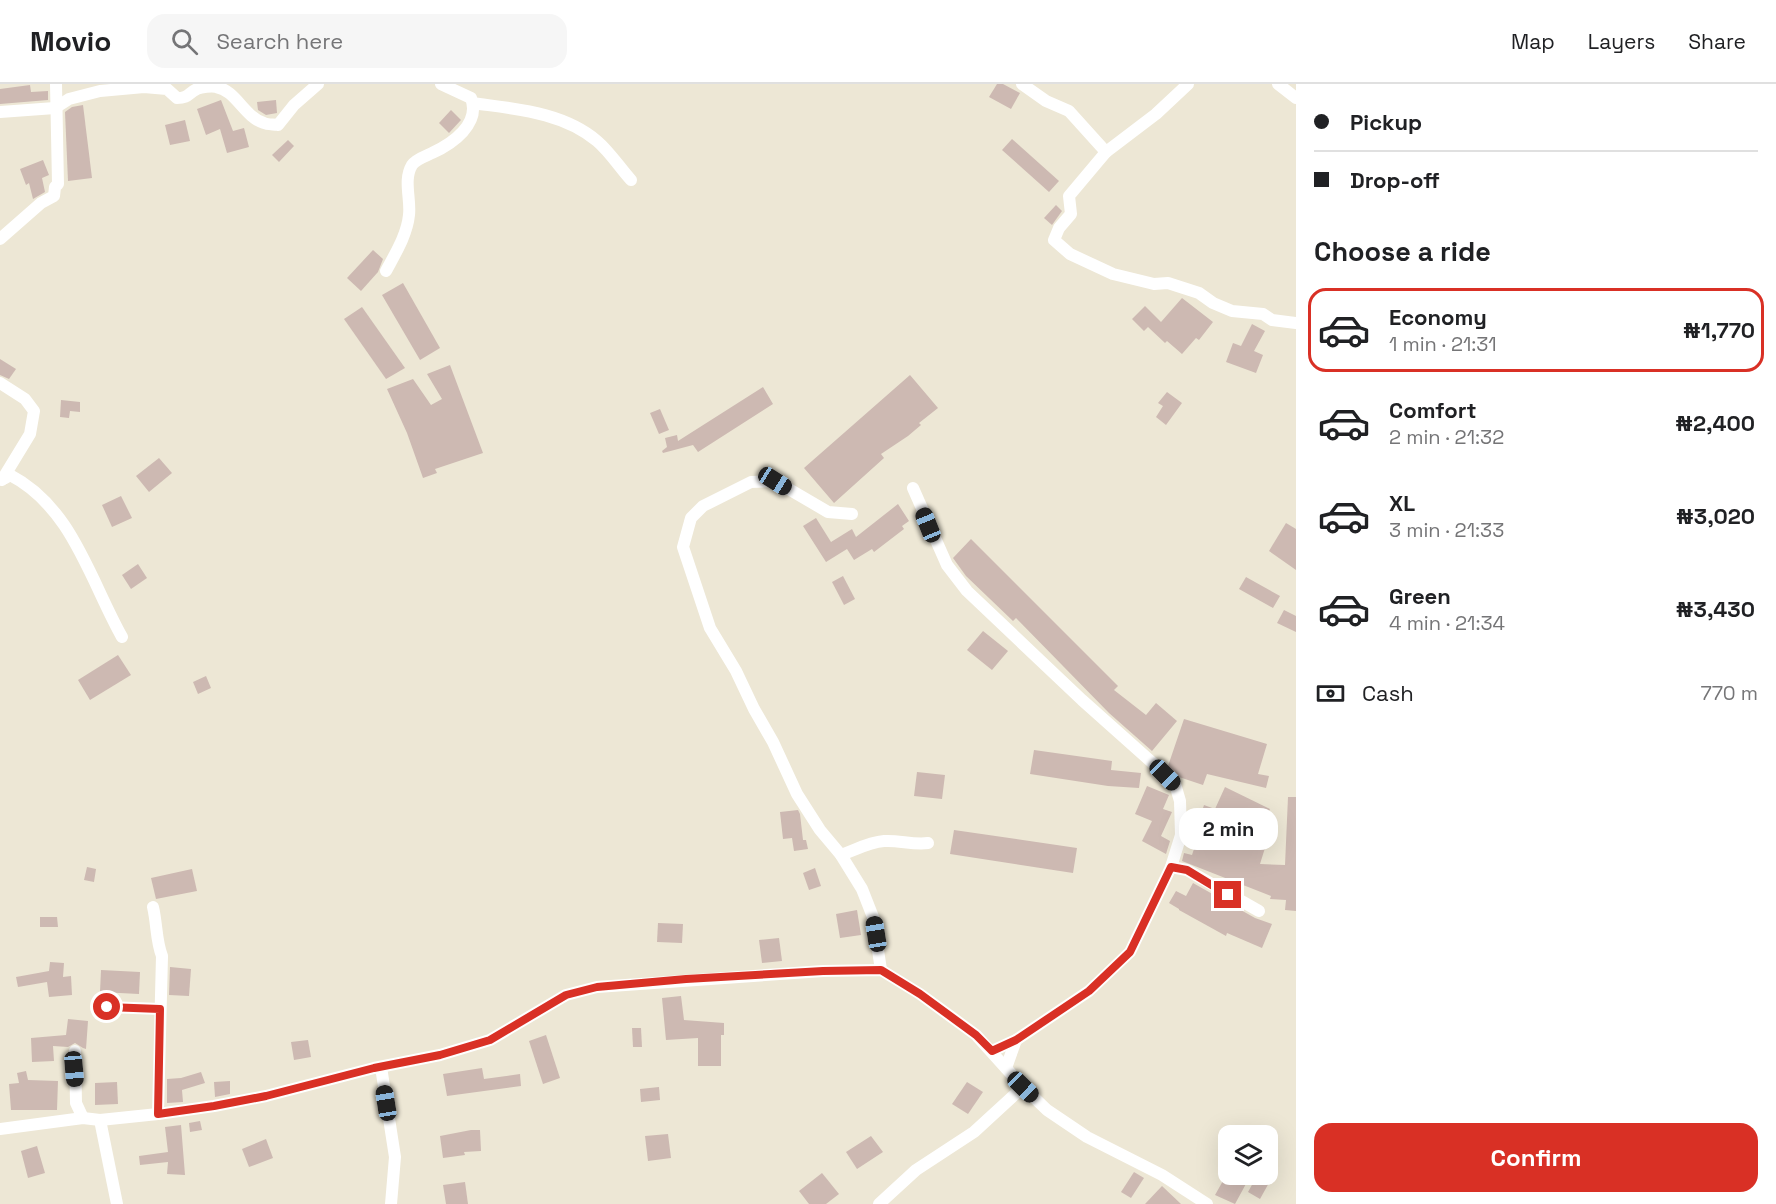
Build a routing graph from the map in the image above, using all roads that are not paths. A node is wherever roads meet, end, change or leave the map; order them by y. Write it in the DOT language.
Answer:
graph roads {
  1 [pos="56,84"];
  2 [pos="318,84"];
  3 [pos="441,84"];
  4 [pos="1022,84"];
  5 [pos="1188,84"];
  6 [pos="1278,84"];
  7 [pos="1296,98"];
  8 [pos="473,103"];
  9 [pos="55,108"];
  10 [pos="0,112"];
  11 [pos="1106,152"];
  12 [pos="631,180"];
  13 [pos="0,239"];
  14 [pos="386,271"];
  15 [pos="1296,322"];
  16 [pos="0,383"];
  17 [pos="2,480"];
  18 [pos="913,488"];
  19 [pos="852,513"];
  20 [pos="122,637"];
  21 [pos="928,843"];
  22 [pos="841,855"];
  23 [pos="1171,867"];
  24 [pos="153,907"];
  25 [pos="1259,911"];
  26 [pos="881,970"];
  27 [pos="107,1007"];
  28 [pos="160,1009"];
  29 [pos="1016,1040"];
  30 [pos="75,1051"];
  31 [pos="992,1051"];
  32 [pos="381,1067"];
  33 [pos="1006,1068"];
  34 [pos="1023,1087"];
  35 [pos="158,1114"];
  36 [pos="83,1118"];
  37 [pos="100,1120"];
  38 [pos="0,1129"];
  39 [pos="117,1204"];
  40 [pos="391,1204"];
  41 [pos="879,1204"];
  42 [pos="1208,1204"];
  1 -- 9 [label="street"];
  2 -- 9 [label="street"];
  3 -- 8 [label="street"];
  4 -- 11 [label="street"];
  5 -- 11 [label="street"];
  6 -- 7 [label="street"];
  8 -- 12 [label="street"];
  8 -- 14 [label="street"];
  9 -- 10 [label="street"];
  9 -- 13 [label="street"];
  11 -- 15 [label="street"];
  16 -- 17 [label="street"];
  17 -- 20 [label="street"];
  18 -- 23 [label="street"];
  19 -- 22 [label="street"];
  21 -- 22 [label="street"];
  22 -- 26 [label="street"];
  23 -- 25 [label="street"];
  23 -- 29 [label="street"];
  24 -- 28 [label="street"];
  26 -- 31 [label="street"];
  26 -- 32 [label="street"];
  27 -- 28 [label="street"];
  28 -- 35 [label="street"];
  29 -- 31 [label="street"];
  29 -- 33 [label="street"];
  30 -- 36 [label="street"];
  31 -- 33 [label="street"];
  32 -- 35 [label="street"];
  32 -- 40 [label="street"];
  33 -- 34 [label="street"];
  34 -- 41 [label="street"];
  34 -- 42 [label="street"];
  35 -- 37 [label="street"];
  36 -- 37 [label="street"];
  36 -- 38 [label="street"];
  37 -- 39 [label="street"];
}
